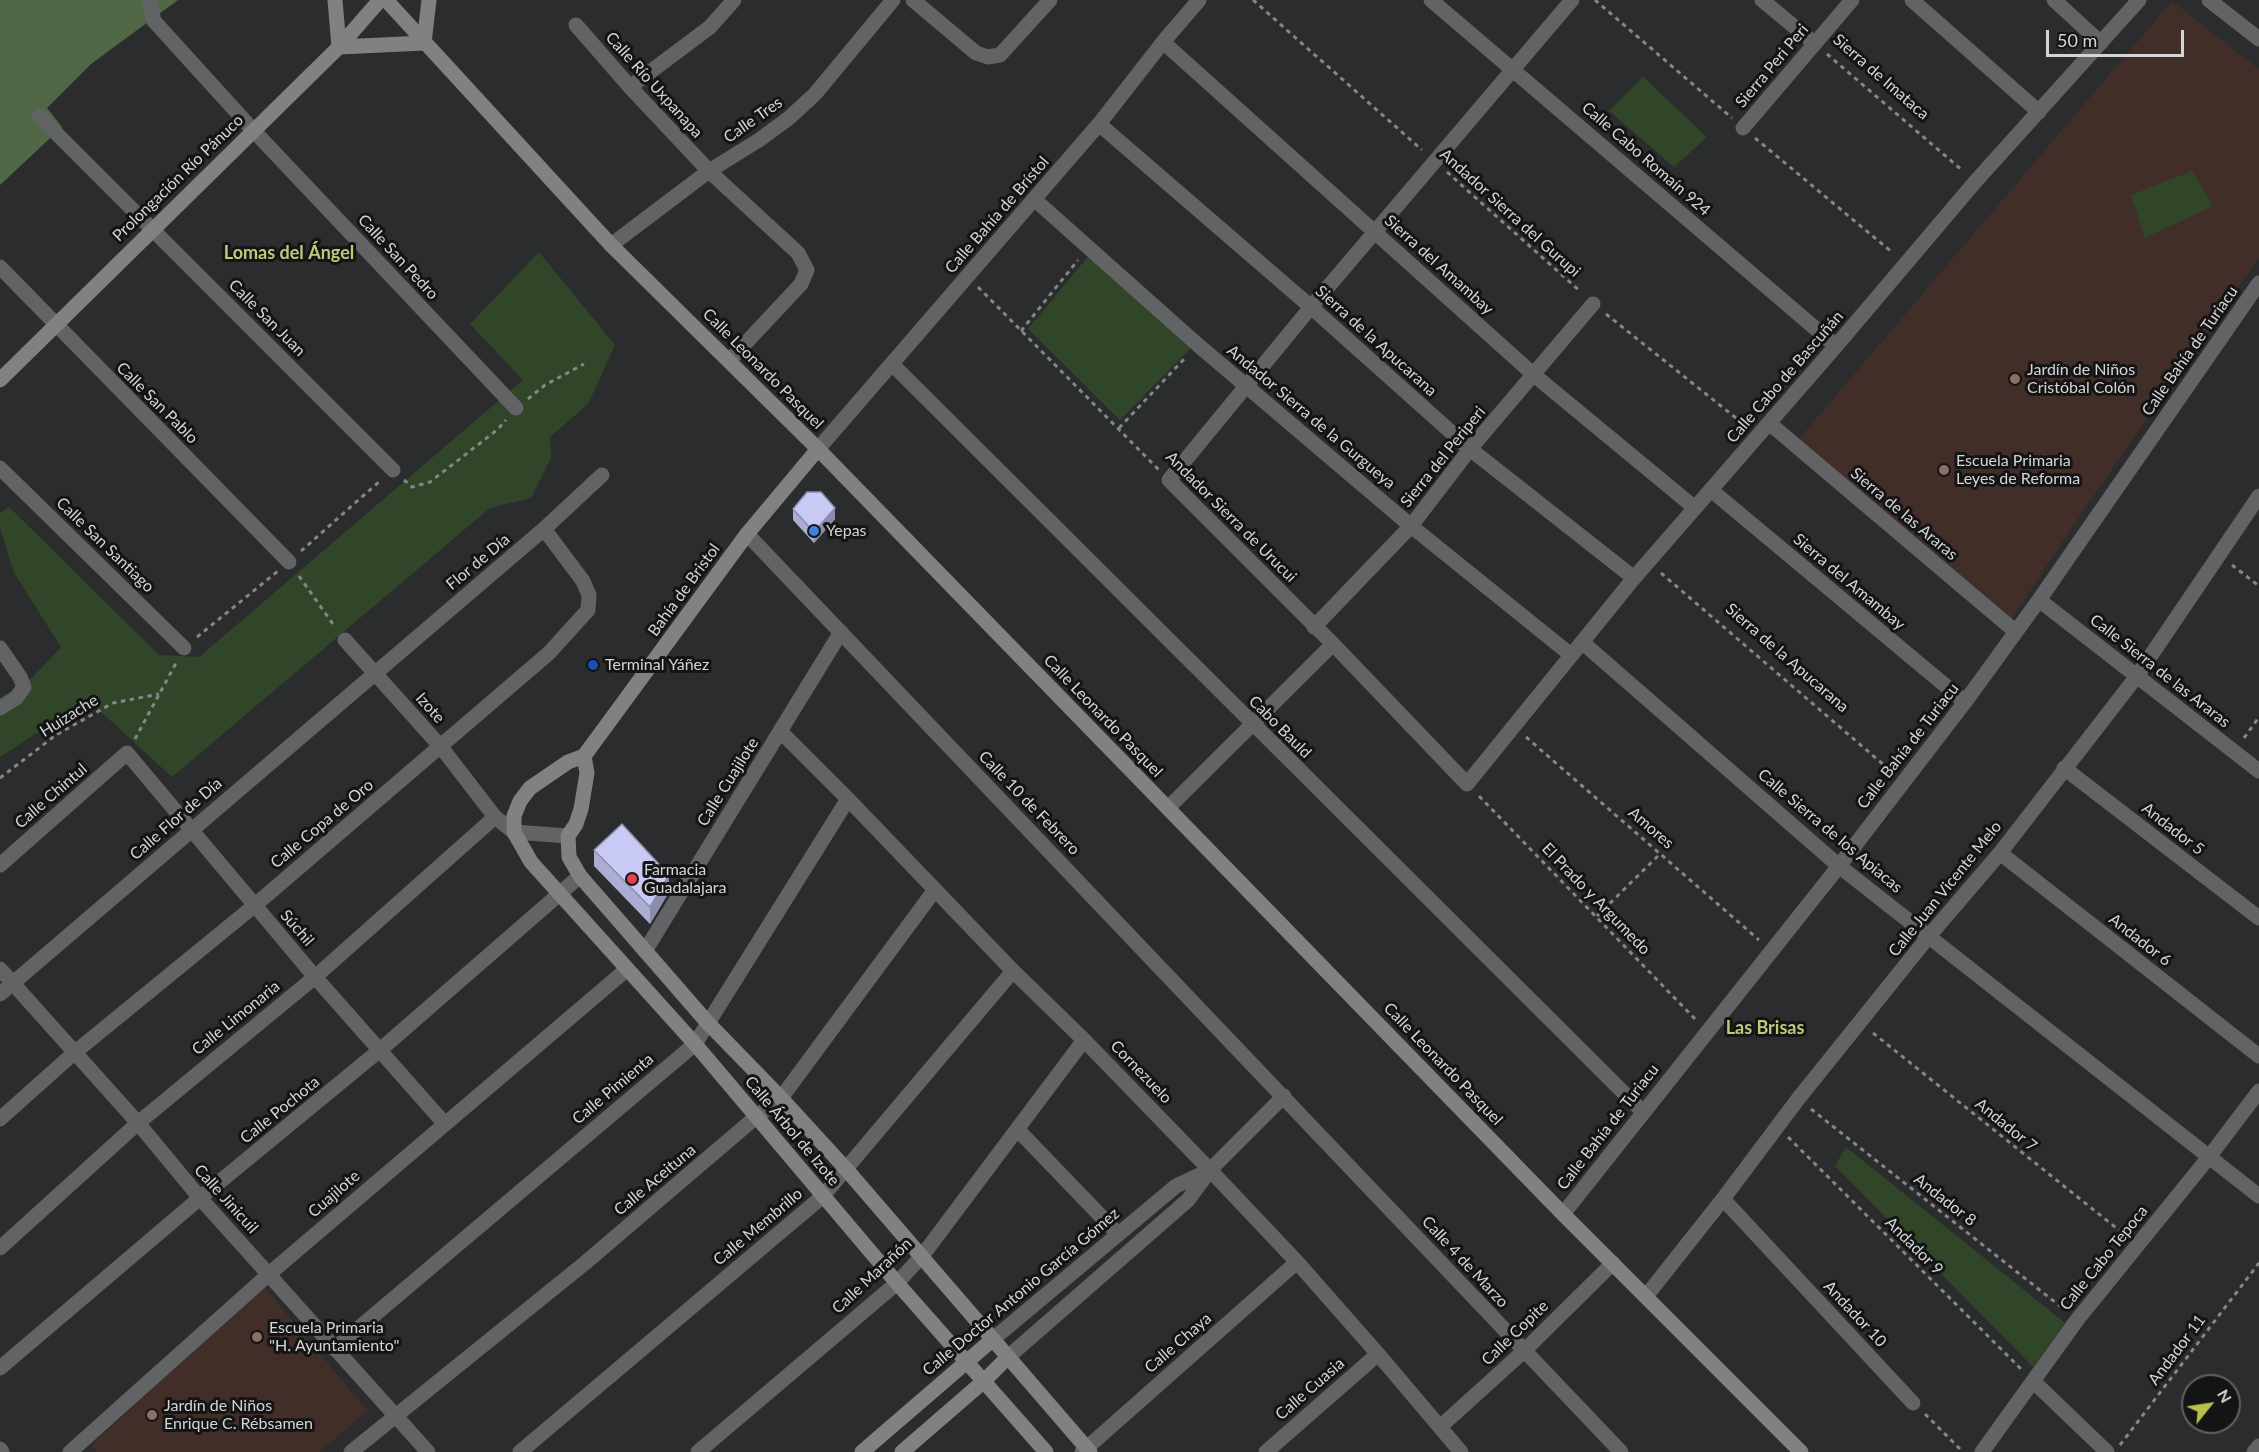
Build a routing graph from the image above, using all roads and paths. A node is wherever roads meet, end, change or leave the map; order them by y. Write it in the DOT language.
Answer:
graph roads {
  1 [pos="149,0"];
  2 [pos="335,0"];
  3 [pos="380,0"];
  4 [pos="386,0"];
  5 [pos="429,0"];
  6 [pos="734,0"];
  7 [pos="893,0"];
  8 [pos="913,0"];
  9 [pos="1050,0"];
  10 [pos="1199,0"];
  11 [pos="1253,0"];
  12 [pos="1431,0"];
  13 [pos="1572,0"];
  14 [pos="1762,0"];
  15 [pos="1852,0"];
  16 [pos="1912,0"];
  17 [pos="2054,0"];
  18 [pos="2139,0"];
  19 [pos="2209,0"];
  20 [pos="576,25"];
  21 [pos="2259,39"];
  22 [pos="1163,42"];
  23 [pos="424,43"];
  24 [pos="1814,43"];
  25 [pos="2101,43"];
  26 [pos="339,47"];
  27 [pos="1514,70"];
  28 [pos="630,87"];
  29 [pos="2039,112"];
  30 [pos="39,116"];
  31 [pos="1099,124"];
  32 [pos="1743,128"];
  33 [pos="253,130"];
  34 [pos="1436,162"];
  35 [pos="709,171"];
  36 [pos="1975,182"];
  37 [pos="1034,199"];
  38 [pos="151,229"];
  39 [pos="1376,232"];
  40 [pos="611,245"];
  41 [pos="1089,247"];
  42 [pos="0,267"];
  43 [pos="968,277"];
  44 [pos="2259,283"];
  45 [pos="1593,304"];
  46 [pos="1311,307"];
  47 [pos="55,325"];
  48 [pos="1021,332"];
  49 [pos="1198,345"];
  50 [pos="1836,346"];
  51 [pos="729,361"];
  52 [pos="584,364"];
  53 [pos="892,365"];
  54 [pos="1534,375"];
  55 [pos="0,380"];
  56 [pos="1246,386"];
  57 [pos="516,408"];
  58 [pos="1769,423"];
  59 [pos="1119,428"];
  60 [pos="1758,436"];
  61 [pos="818,449"];
  62 [pos="1470,449"];
  63 [pos="0,468"];
  64 [pos="393,470"];
  65 [pos="602,476"];
  66 [pos="1169,480"];
  67 [pos="1711,490"];
  68 [pos="2259,496"];
  69 [pos="1695,508"];
  70 [pos="1411,526"];
  71 [pos="544,529"];
  72 [pos="747,534"];
  73 [pos="2219,555"];
  74 [pos="289,562"];
  75 [pos="1648,562"];
  76 [pos="1634,578"];
  77 [pos="2259,586"];
  78 [pos="2039,600"];
  79 [pos="1314,627"];
  80 [pos="841,633"];
  81 [pos="2016,633"];
  82 [pos="345,640"];
  83 [pos="1582,642"];
  84 [pos="1333,644"];
  85 [pos="0,648"];
  86 [pos="184,648"];
  87 [pos="1571,655"];
  88 [pos="375,672"];
  89 [pos="2137,676"];
  90 [pos="159,694"];
  91 [pos="1965,702"];
  92 [pos="0,708"];
  93 [pos="2259,717"];
  94 [pos="1253,726"];
  95 [pos="1513,726"];
  96 [pos="780,731"];
  97 [pos="441,747"];
  98 [pos="2234,751"];
  99 [pos="127,753"];
  100 [pos="584,756"];
  101 [pos="2064,768"];
  102 [pos="2259,771"];
  103 [pos="0,778"];
  104 [pos="1903,781"];
  105 [pos="1467,784"];
  106 [pos="848,799"];
  107 [pos="1168,808"];
  108 [pos="495,817"];
  109 [pos="191,830"];
  110 [pos="514,832"];
  111 [pos="568,836"];
  112 [pos="2000,852"];
  113 [pos="1661,853"];
  114 [pos="0,865"];
  115 [pos="1839,866"];
  116 [pos="580,876"];
  117 [pos="934,891"];
  118 [pos="560,893"];
  119 [pos="254,906"];
  120 [pos="1596,916"];
  121 [pos="2259,918"];
  122 [pos="1929,936"];
  123 [pos="1770,950"];
  124 [pos="645,951"];
  125 [pos="0,969"];
  126 [pos="627,969"];
  127 [pos="1013,971"];
  128 [pos="315,977"];
  129 [pos="6,988"];
  130 [pos="707,1022"];
  131 [pos="1860,1022"];
  132 [pos="1706,1031"];
  133 [pos="1084,1040"];
  134 [pos="695,1044"];
  135 [pos="380,1050"];
  136 [pos="74,1053"];
  137 [pos="2259,1056"];
  138 [pos="2259,1091"];
  139 [pos="1284,1096"];
  140 [pos="782,1098"];
  141 [pos="1798,1099"];
  142 [pos="1643,1112"];
  143 [pos="756,1117"];
  144 [pos="0,1119"];
  145 [pos="138,1123"];
  146 [pos="444,1123"];
  147 [pos="1777,1126"];
  148 [pos="1018,1130"];
  149 [pos="2209,1156"];
  150 [pos="846,1169"];
  151 [pos="1210,1170"];
  152 [pos="823,1196"];
  153 [pos="2259,1196"];
  154 [pos="200,1198"];
  155 [pos="1723,1199"];
  156 [pos="1563,1214"];
  157 [pos="1118,1234"];
  158 [pos="2138,1246"];
  159 [pos="0,1248"];
  160 [pos="922,1256"];
  161 [pos="1297,1262"];
  162 [pos="1613,1263"];
  163 [pos="2259,1263"];
  164 [pos="269,1274"];
  165 [pos="897,1282"];
  166 [pos="1647,1295"];
  167 [pos="2077,1320"];
  168 [pos="993,1340"];
  169 [pos="334,1349"];
  170 [pos="1524,1351"];
  171 [pos="1378,1354"];
  172 [pos="1008,1357"];
  173 [pos="967,1361"];
  174 [pos="0,1368"];
  175 [pos="984,1381"];
  176 [pos="2034,1382"];
  177 [pos="1913,1403"];
  178 [pos="396,1416"];
  179 [pos="1440,1427"];
  180 [pos="2259,1446"];
  181 [pos="1086,1451"];
  182 [pos="1457,1451"];
  183 [pos="70,1452"];
  184 [pos="351,1452"];
  185 [pos="428,1452"];
  186 [pos="520,1452"];
  187 [pos="698,1452"];
  188 [pos="862,1452"];
  189 [pos="902,1452"];
  190 [pos="1046,1452"];
  191 [pos="1266,1452"];
  192 [pos="1621,1452"];
  193 [pos="1801,1452"];
  194 [pos="1963,1452"];
  195 [pos="1982,1452"];
  196 [pos="2108,1452"];
  197 [pos="2115,1452"];
  198 [pos="2254,1452"];
  1 -- 33 [label="street, Calle San Pedro"];
  2 -- 26 [label="street"];
  3 -- 26 [label="street, Prolongación Río Pánuco"];
  4 -- 23 [label="street, Calle Leonardo Pasquel"];
  5 -- 23 [label="street"];
  6 -- 28 [label="street"];
  7 -- 35 [label="street, Calle Tres"];
  8 -- 9 [label="street"];
  10 -- 22 [label="street, Calle Bahía de Brístol"];
  11 -- 34 [label="path, Andador Sierra del Gurupi"];
  12 -- 27 [label="street, Calle Cabo Romaín 924"];
  13 -- 27 [label="street"];
  14 -- 24 [label="street, Sierra de Imataca"];
  15 -- 24 [label="street, Sierra Peri Peri"];
  16 -- 29 [label="street"];
  17 -- 25 [label="street"];
  18 -- 25 [label="street, Calle Cabo de Bascuñán"];
  19 -- 21 [label="street"];
  20 -- 28 [label="street, Calle Río Uxpanapa"];
  22 -- 31 [label="street, Calle Bahía de Brístol"];
  22 -- 39 [label="street, Sierra del Amambay"];
  23 -- 26 [label="street"];
  23 -- 40 [label="street, Calle Leonardo Pasquel"];
  24 -- 32 [label="street, Sierra Peri Peri"];
  24 -- 36 [label="path, Sierra de Imataca"];
  25 -- 29 [label="street, Calle Cabo de Bascuñán"];
  26 -- 33 [label="street, Prolongación Río Pánuco"];
  27 -- 34 [label="street"];
  27 -- 50 [label="street, Calle Cabo Romaín 924"];
  28 -- 35 [label="street, Calle Río Uxpanapa"];
  29 -- 36 [label="street, Calle Cabo de Bascuñán"];
  30 -- 38 [label="street, Calle San Juan"];
  31 -- 37 [label="street, Calle Bahía de Brístol"];
  31 -- 46 [label="street, Sierra de la Apucarana"];
  33 -- 38 [label="street, Prolongación Río Pánuco"];
  33 -- 57 [label="street, Calle San Pedro"];
  34 -- 39 [label="street"];
  34 -- 45 [label="path, Andador Sierra del Gurupi"];
  35 -- 40 [label="street, Calle Tres"];
  35 -- 51 [label="street, Calle Río Uxpanapa"];
  36 -- 50 [label="street, Calle Cabo de Bascuñán"];
  37 -- 41 [label="street, Andador Sierra de la Gurgueya"];
  37 -- 43 [label="street, Calle Bahía de Brístol"];
  38 -- 47 [label="street, Prolongación Río Pánuco"];
  38 -- 64 [label="street, Calle San Juan"];
  39 -- 46 [label="street"];
  39 -- 54 [label="street, Sierra del Amambay"];
  40 -- 51 [label="street, Calle Leonardo Pasquel"];
  41 -- 48 [label="path"];
  41 -- 49 [label="street, Andador Sierra de la Gurgueya"];
  42 -- 47 [label="street, Calle San Pablo"];
  43 -- 48 [label="path, Andador Sierra de Urucui"];
  43 -- 53 [label="street, Calle Bahía de Brístol"];
  44 -- 78 [label="street, Calle Bahía de Turiacu"];
  45 -- 54 [label="street, Sierra del Periperi"];
  45 -- 60 [label="path, Andador Sierra del Gurupi"];
  46 -- 56 [label="street"];
  46 -- 62 [label="street, Sierra de la Apucarana"];
  47 -- 55 [label="street, Prolongación Río Pánuco"];
  47 -- 74 [label="street, Calle San Pablo"];
  48 -- 59 [label="path, Andador Sierra de Urucui"];
  49 -- 56 [label="street, Andador Sierra de la Gurgueya"];
  49 -- 59 [label="path"];
  50 -- 58 [label="street, Calle Cabo de Bascuñán"];
  51 -- 61 [label="street, Calle Leonardo Pasquel"];
  52 -- 57 [label="path"];
  53 -- 61 [label="street, Calle Bahía de Brístol"];
  53 -- 94 [label="street, Cabo Bauld"];
  54 -- 62 [label="street, Sierra del Periperi"];
  54 -- 69 [label="street, Sierra del Amambay"];
  56 -- 66 [label="street"];
  56 -- 70 [label="street, Andador Sierra de la Gurgueya"];
  57 -- 64 [label="path"];
  58 -- 60 [label="street, Calle Cabo de Bascuñán"];
  58 -- 81 [label="street, Sierra de las Araras"];
  59 -- 66 [label="path, Andador Sierra de Urucui"];
  60 -- 67 [label="street, Calle Cabo de Bascuñán"];
  61 -- 72 [label="street, Bahía de Bristol"];
  61 -- 107 [label="street, Calle Leonardo Pasquel"];
  62 -- 70 [label="street, Sierra del Periperi"];
  62 -- 76 [label="street, Sierra de la Apucarana"];
  63 -- 86 [label="street, Calle San Santiago"];
  64 -- 74 [label="path"];
  65 -- 71 [label="street, Flor de Día"];
  66 -- 79 [label="street, Andador Sierra de Urucui"];
  67 -- 69 [label="street, Calle Cabo de Bascuñán"];
  67 -- 91 [label="street, Sierra del Amambay"];
  68 -- 73 [label="street, Calle Juan Vicente Melo"];
  69 -- 75 [label="street, Calle Cabo de Bascuñán"];
  70 -- 79 [label="street, Sierra del Periperi"];
  70 -- 87 [label="street, Andador Sierra de la Gurgueya"];
  71 -- 88 [label="street, Flor de Día"];
  71 -- 97 [label="street, Calle Copa de Oro"];
  72 -- 80 [label="street, Calle 10 de Febrero"];
  72 -- 100 [label="street, Bahía de Bristol"];
  73 -- 77 [label="path"];
  73 -- 89 [label="street, Calle Juan Vicente Melo"];
  74 -- 82 [label="path"];
  74 -- 86 [label="path"];
  75 -- 76 [label="street, Calle Cabo de Bascuñán"];
  75 -- 104 [label="path, Sierra de la Apucarana"];
  76 -- 83 [label="street, Calle Cabo de Bascuñán"];
  78 -- 81 [label="street, Calle Bahía de Turiacu"];
  78 -- 89 [label="street, Calle Sierra de las Araras"];
  79 -- 84 [label="street, Andador Sierra de Urucui"];
  80 -- 96 [label="street, Calle Cuajilote"];
  80 -- 139 [label="street, Calle 10 de Febrero"];
  81 -- 91 [label="street, Calle Bahía de Turiacu"];
  82 -- 88 [label="street, Izote"];
  83 -- 87 [label="street, Calle Cabo de Bascuñán"];
  83 -- 115 [label="street, Calle Sierra de los Apiacas"];
  84 -- 94 [label="street"];
  84 -- 105 [label="street, Andador Sierra de Urucui"];
  85 -- 92 [label="street"];
  86 -- 90 [label="path"];
  87 -- 95 [label="street, Calle Cabo de Bascuñán"];
  88 -- 97 [label="street, Izote"];
  88 -- 109 [label="street, Calle Flor de Día"];
  89 -- 98 [label="street, Calle Sierra de las Araras"];
  89 -- 101 [label="street, Calle Juan Vicente Melo"];
  90 -- 99 [label="path"];
  90 -- 103 [label="path, Huizache"];
  91 -- 104 [label="street, Calle Bahía de Turiacu"];
  93 -- 98 [label="path"];
  94 -- 107 [label="street"];
  94 -- 142 [label="street, Cabo Bauld"];
  95 -- 105 [label="street, Calle Cabo de Bascuñán"];
  95 -- 113 [label="path, Amores"];
  96 -- 106 [label="street, Cornezuelo"];
  96 -- 124 [label="street, Calle Cuajilote"];
  97 -- 108 [label="street, Izote"];
  97 -- 119 [label="street, Calle Copa de Oro"];
  98 -- 102 [label="street, Calle Sierra de las Araras"];
  99 -- 109 [label="street, Súchil"];
  99 -- 114 [label="street, Calle Chintul"];
  100 -- 110 [label="street, Bahía de Bristol"];
  100 -- 111 [label="street"];
  101 -- 112 [label="street, Calle Juan Vicente Melo"];
  101 -- 121 [label="street, Andador 5"];
  104 -- 115 [label="street, Calle Bahía de Turiacu"];
  105 -- 120 [label="path, El Prado y Argumedo"];
  106 -- 117 [label="street, Cornezuelo"];
  106 -- 130 [label="street, Calle Pimienta"];
  107 -- 156 [label="street, Calle Leonardo Pasquel"];
  108 -- 110 [label="street, Izote"];
  108 -- 128 [label="street, Calle Limonaria"];
  109 -- 119 [label="street, Súchil"];
  109 -- 129 [label="street, Calle Flor de Día"];
  110 -- 111 [label="street"];
  110 -- 118 [label="street, Calle Árbol de Izote"];
  111 -- 116 [label="street, Calle Árbol de Izote"];
  112 -- 122 [label="street, Calle Juan Vicente Melo"];
  112 -- 137 [label="street, Andador 6"];
  113 -- 120 [label="path"];
  113 -- 123 [label="path, Amores"];
  115 -- 122 [label="street, Calle Sierra de los Apiacas"];
  115 -- 123 [label="street, Calle Bahía de Turiacu"];
  116 -- 118 [label="street, Calle Pochota"];
  116 -- 124 [label="street, Calle Árbol de Izote"];
  117 -- 127 [label="street, Cornezuelo"];
  117 -- 140 [label="street, Calle Aceituna"];
  118 -- 126 [label="street, Calle Árbol de Izote"];
  118 -- 135 [label="street, Calle Pochota"];
  119 -- 128 [label="street, Súchil"];
  119 -- 136 [label="street, Calle Copa de Oro"];
  120 -- 132 [label="path, El Prado y Argumedo"];
  122 -- 131 [label="street, Calle Juan Vicente Melo"];
  122 -- 149 [label="street, Calle Sierra de los Apiacas"];
  123 -- 132 [label="street, Calle Bahía de Turiacu"];
  124 -- 130 [label="street, Calle Árbol de Izote"];
  125 -- 129 [label="street, Calle Jinicuil"];
  126 -- 134 [label="street, Calle Árbol de Izote"];
  126 -- 146 [label="street, Cuajilote"];
  127 -- 133 [label="street, Cornezuelo"];
  127 -- 150 [label="street, Calle Membrillo"];
  128 -- 135 [label="street, Súchil"];
  128 -- 145 [label="street, Calle Limonaria"];
  129 -- 136 [label="street, Calle Jinicuil"];
  130 -- 134 [label="street, Calle Pimienta"];
  130 -- 140 [label="street, Calle Árbol de Izote"];
  131 -- 141 [label="street, Calle Juan Vicente Melo"];
  131 -- 158 [label="path, Andador 7"];
  132 -- 142 [label="street, Calle Bahía de Turiacu"];
  133 -- 148 [label="street, Calle Marañón"];
  133 -- 151 [label="street, Cornezuelo"];
  134 -- 143 [label="street, Calle Árbol de Izote"];
  134 -- 169 [label="street, Calle Pimienta"];
  135 -- 146 [label="street, Súchil"];
  135 -- 154 [label="street, Calle Pochota"];
  136 -- 144 [label="street, Calle Copa de Oro"];
  136 -- 145 [label="street, Calle Jinicuil"];
  138 -- 149 [label="street, Calle Cabo Tepoca"];
  139 -- 151 [label="street, Calle Doctor Antonio García Gómez"];
  139 -- 170 [label="street, Calle 4 de Marzo"];
  140 -- 143 [label="street, Calle Aceituna"];
  140 -- 150 [label="street, Calle Árbol de Izote"];
  141 -- 147 [label="street, Calle Juan Vicente Melo"];
  141 -- 167 [label="path, Andador 8"];
  142 -- 156 [label="street, Calle Bahía de Turiacu"];
  143 -- 152 [label="street, Calle Árbol de Izote"];
  143 -- 178 [label="street, Calle Aceituna"];
  145 -- 154 [label="street, Calle Jinicuil"];
  145 -- 159 [label="street, Calle Limonaria"];
  146 -- 164 [label="street, Cuajilote"];
  147 -- 155 [label="street, Calle Juan Vicente Melo"];
  147 -- 176 [label="path, Andador 9"];
  148 -- 157 [label="street"];
  148 -- 160 [label="street, Calle Marañón"];
  149 -- 153 [label="street, Calle Sierra de los Apiacas"];
  149 -- 158 [label="street, Calle Cabo Tepoca"];
  150 -- 152 [label="street, Calle Membrillo"];
  150 -- 160 [label="street, Calle Árbol de Izote"];
  151 -- 157 [label="street, Calle Doctor Antonio García Gómez"];
  151 -- 161 [label="street, Cornezuelo"];
  151 -- 172 [label="street, Calle Doctor Antonio García Gómez"];
  152 -- 165 [label="street, Calle Árbol de Izote"];
  152 -- 186 [label="street, Calle Membrillo"];
  154 -- 164 [label="street, Calle Jinicuil"];
  154 -- 174 [label="street, Calle Pochota"];
  155 -- 166 [label="street, Calle Juan Vicente Melo"];
  155 -- 177 [label="street, Andador 10"];
  156 -- 162 [label="street, Calle Leonardo Pasquel"];
  157 -- 168 [label="street, Calle Doctor Antonio García Gómez"];
  158 -- 167 [label="street, Calle Cabo Tepoca"];
  160 -- 165 [label="street, Calle Marañón"];
  160 -- 168 [label="street, Calle Árbol de Izote"];
  161 -- 171 [label="street, Cornezuelo"];
  161 -- 181 [label="street, Calle Chaya"];
  162 -- 166 [label="street, Calle Leonardo Pasquel"];
  162 -- 170 [label="street, Calle Copite"];
  163 -- 197 [label="path, Andador 11"];
  164 -- 169 [label="street, Calle Jinicuil"];
  164 -- 183 [label="street, Cuajilote"];
  165 -- 173 [label="street, Calle Árbol de Izote"];
  165 -- 187 [label="street, Calle Marañón"];
  166 -- 193 [label="street, Calle Leonardo Pasquel"];
  167 -- 176 [label="street, Calle Cabo Tepoca"];
  168 -- 172 [label="street, Calle Árbol de Izote"];
  168 -- 173 [label="street, Calle Doctor Antonio García Gómez"];
  169 -- 178 [label="street, Calle Jinicuil"];
  170 -- 179 [label="street, Calle Copite"];
  170 -- 192 [label="street, Calle 4 de Marzo"];
  171 -- 179 [label="street, Cornezuelo"];
  171 -- 191 [label="street, Calle Cuasia"];
  172 -- 175 [label="street, Calle Doctor Antonio García Gómez"];
  172 -- 181 [label="street, Calle Árbol de Izote"];
  173 -- 175 [label="street, Calle Árbol de Izote"];
  173 -- 188 [label="street, Calle Doctor Antonio García Gómez"];
  175 -- 189 [label="street, Calle Doctor Antonio García Gómez"];
  175 -- 190 [label="street, Calle Árbol de Izote"];
  176 -- 195 [label="street, Calle Cabo Tepoca"];
  176 -- 196 [label="street"];
  177 -- 194 [label="path"];
  178 -- 184 [label="street, Calle Aceituna"];
  178 -- 185 [label="street, Calle Jinicuil"];
  179 -- 182 [label="street, Cornezuelo"];
  180 -- 198 [label="street"];
}
